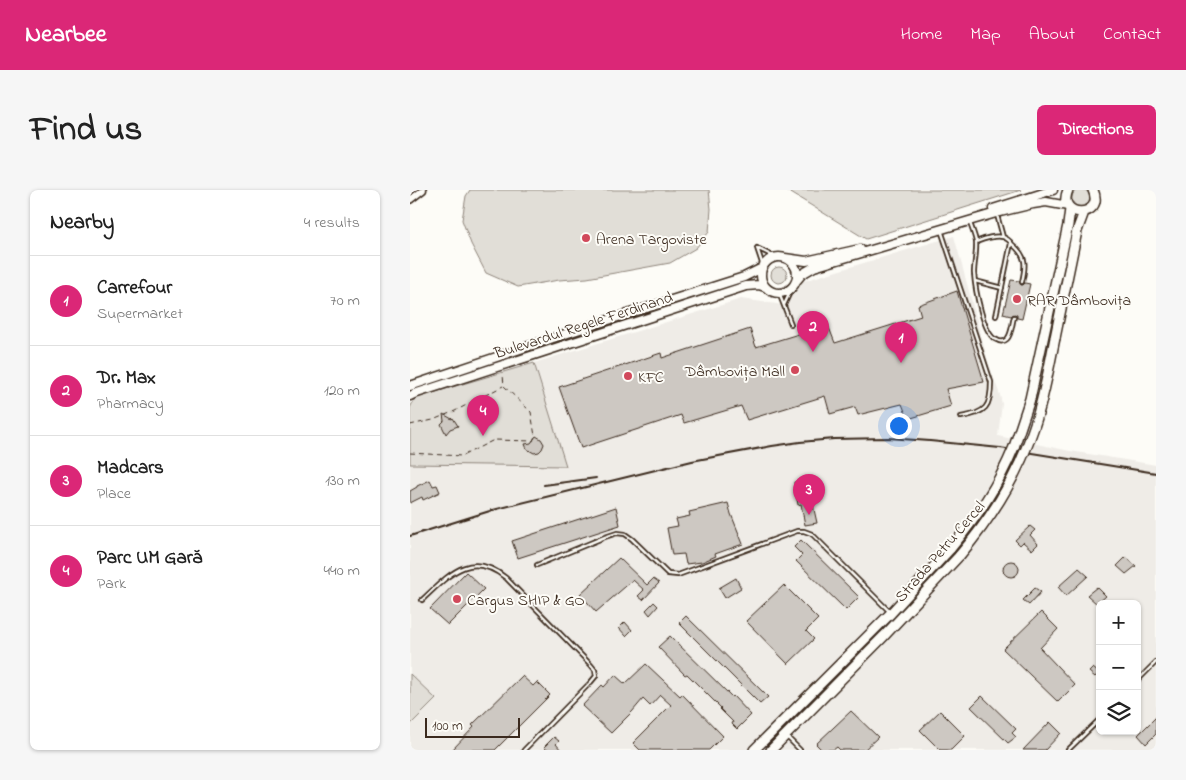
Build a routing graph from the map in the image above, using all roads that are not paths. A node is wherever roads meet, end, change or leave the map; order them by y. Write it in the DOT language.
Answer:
graph roads {
  1 [pos="423,190"];
  2 [pos="1068,190"];
  3 [pos="1093,190"];
  4 [pos="1049,191"];
  5 [pos="410,200"];
  6 [pos="1069,207"];
  7 [pos="1084,212"];
  8 [pos="996,213"];
  9 [pos="969,222"];
  10 [pos="941,230"];
  11 [pos="1003,237"];
  12 [pos="976,242"];
  13 [pos="1011,242"];
  14 [pos="775,257"];
  15 [pos="785,258"];
  16 [pos="763,267"];
  17 [pos="797,280"];
  18 [pos="975,282"];
  19 [pos="1022,282"];
  20 [pos="765,286"];
  21 [pos="792,288"];
  22 [pos="1002,288"];
  23 [pos="779,293"];
  24 [pos="784,305"];
  25 [pos="996,316"];
  26 [pos="1014,317"];
  27 [pos="791,324"];
  28 [pos="411,392"];
  29 [pos="961,417"];
  30 [pos="537,564"];
  31 [pos="422,600"];
  32 [pos="891,613"];
  33 [pos="1156,662"];
  34 [pos="1141,677"];
  35 [pos="1096,722"];
  36 [pos="777,727"];
  37 [pos="786,735"];
  38 [pos="524,750"];
  39 [pos="754,750"];
  40 [pos="771,750"];
  41 [pos="800,750"];
  42 [pos="1068,750"];
  1 -- 5 [label="street"];
  2 -- 6 [label="main road"];
  3 -- 7 [label="main road, Strada Petru Cercel"];
  4 -- 15 [label="main road"];
  6 -- 7 [label="main road"];
  6 -- 8 [label="main road"];
  6 -- 32 [label="main road, Strada Petru Cercel, bridge"];
  7 -- 37 [label="main road, Strada Petru Cercel, bridge"];
  8 -- 9 [label="main road"];
  8 -- 11 [label="lane"];
  9 -- 10 [label="main road"];
  9 -- 12 [label="lane"];
  10 -- 17 [label="main road"];
  10 -- 29 [label="lane"];
  11 -- 12 [label="lane"];
  11 -- 13 [label="lane"];
  12 -- 18 [label="lane"];
  13 -- 19 [label="lane"];
  13 -- 22 [label="lane"];
  14 -- 15 [label="main road"];
  14 -- 16 [label="main road"];
  14 -- 16 [label="lane"];
  15 -- 17 [label="main road"];
  16 -- 20 [label="main road"];
  16 -- 28 [label="main road, Bulevardul Regele Ferdinand"];
  17 -- 21 [label="main road"];
  18 -- 22 [label="lane"];
  18 -- 26 [label="lane"];
  20 -- 23 [label="main road"];
  20 -- 28 [label="main road, Bulevardul Regele Ferdinand"];
  21 -- 23 [label="main road"];
  21 -- 24 [label="lane"];
  22 -- 25 [label="lane"];
  23 -- 24 [label="lane"];
  24 -- 27 [label="lane"];
  30 -- 32 [label="lane"];
  31 -- 38 [label="lane"];
  32 -- 36 [label="main road, Strada Petru Cercel"];
  33 -- 34 [label="lane"];
  35 -- 42 [label="lane"];
  36 -- 37 [label="main road"];
  36 -- 39 [label="main road, Strada Petru Cercel"];
  37 -- 40 [label="main road, Strada Petru Cercel"];
  37 -- 41 [label="lane"];
}
